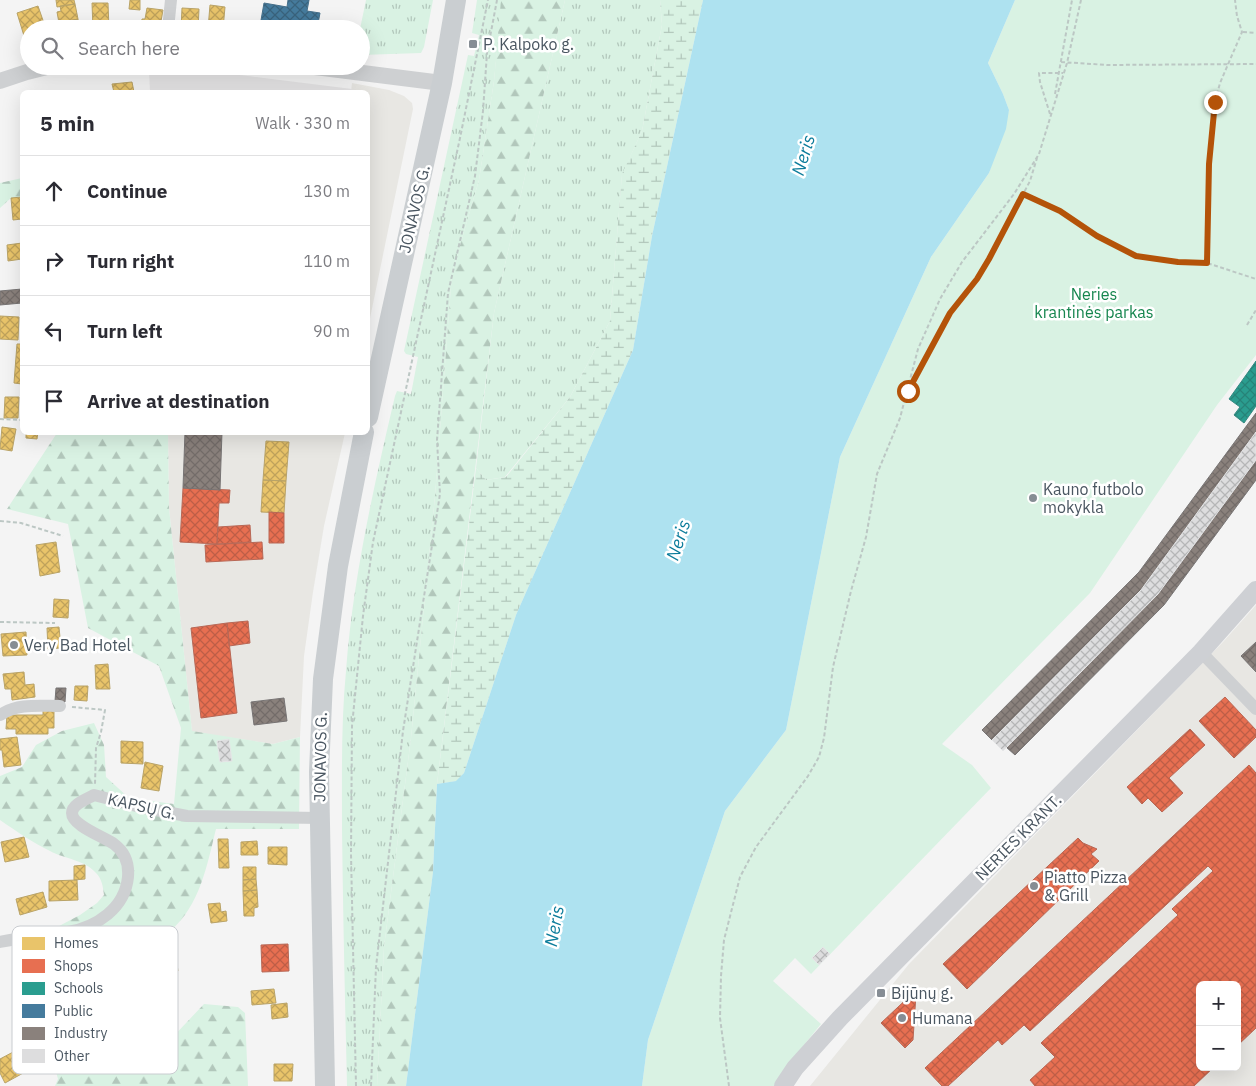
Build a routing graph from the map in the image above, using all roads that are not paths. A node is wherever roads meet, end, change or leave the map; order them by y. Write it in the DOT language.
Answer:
graph roads {
  1 [pos="171,0"];
  2 [pos="456,0"];
  3 [pos="169,20"];
  4 [pos="20,74"];
  5 [pos="370,74"];
  6 [pos="0,81"];
  7 [pos="442,83"];
  8 [pos="370,408"];
  9 [pos="363,435"];
  10 [pos="1256,590"];
  11 [pos="1201,652"];
  12 [pos="60,706"];
  13 [pos="1256,709"];
  14 [pos="0,715"];
  15 [pos="320,818"];
  16 [pos="88,926"];
  17 [pos="325,1086"];
  18 [pos="783,1086"];
  1 -- 3 [label="street"];
  2 -- 7 [label="main road, JONAVOS G."];
  4 -- 6 [label="street"];
  5 -- 7 [label="street"];
  7 -- 8 [label="main road, JONAVOS G."];
  9 -- 15 [label="main road, JONAVOS G."];
  10 -- 11 [label="main road, NERIES KRANT."];
  11 -- 13 [label="street"];
  11 -- 18 [label="main road, NERIES KRANT."];
  12 -- 14 [label="street"];
  15 -- 16 [label="street, KAPSŲ G."];
  15 -- 17 [label="main road, JONAVOS G."];
}
